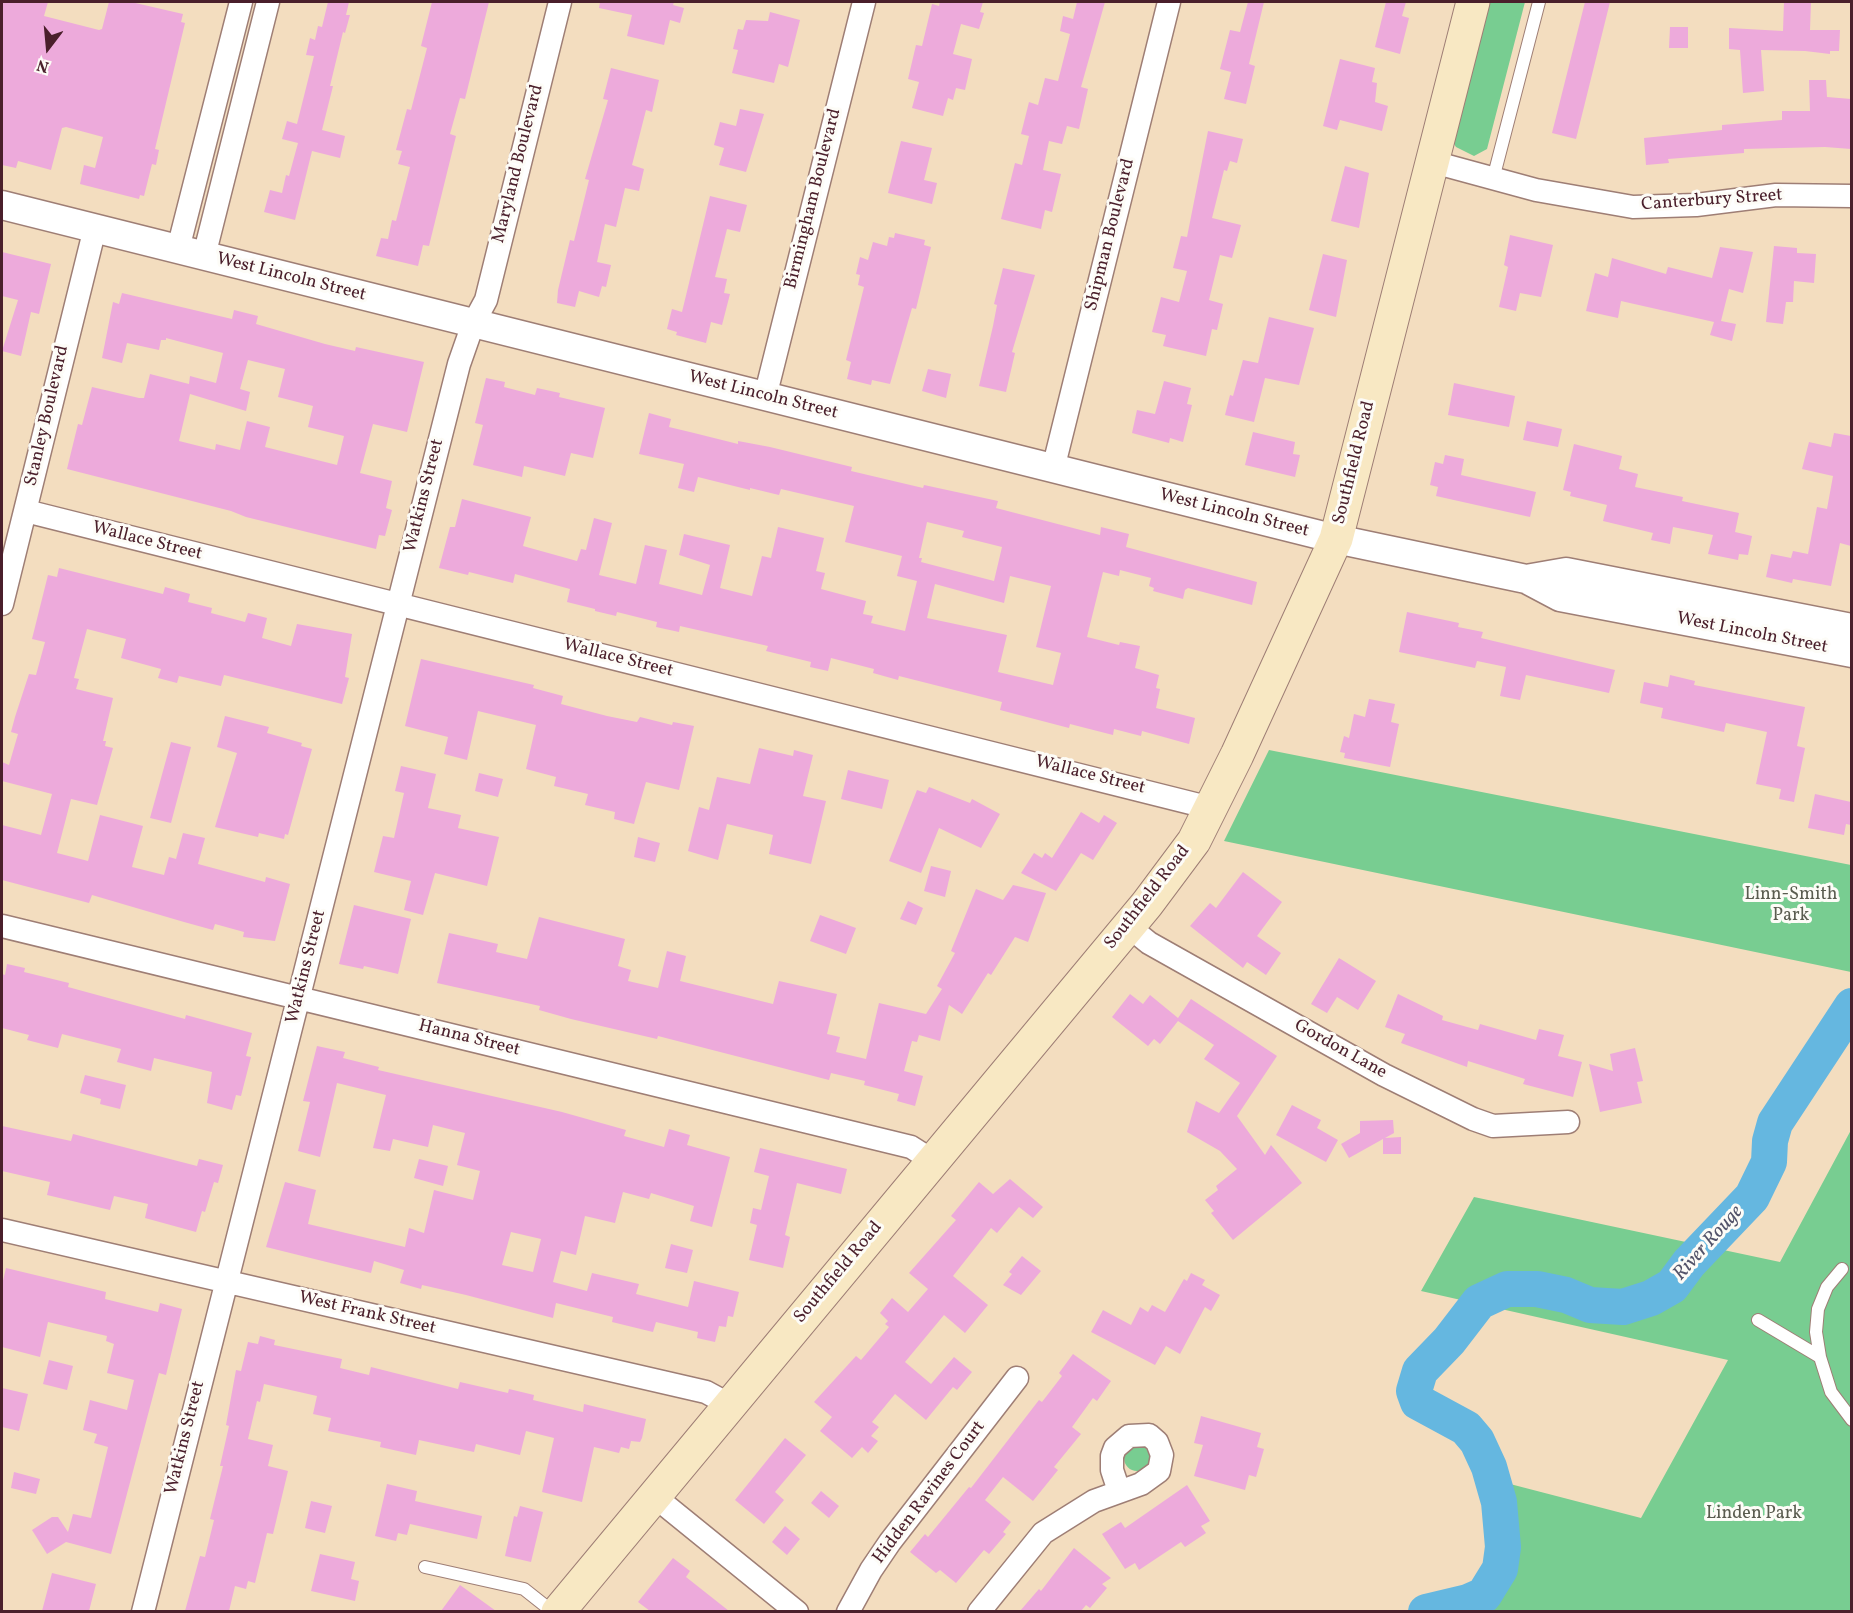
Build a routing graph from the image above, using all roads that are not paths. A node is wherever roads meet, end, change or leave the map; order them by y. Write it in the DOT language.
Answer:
graph roads {
  1 [pos="241,2"];
  2 [pos="268,2"];
  3 [pos="560,2"];
  4 [pos="864,2"];
  5 [pos="1169,2"];
  6 [pos="1473,2"];
  7 [pos="1539,2"];
  8 [pos="1432,162"];
  9 [pos="1493,179"];
  10 [pos="1851,196"];
  11 [pos="2,205"];
  12 [pos="96,228"];
  13 [pos="191,252"];
  14 [pos="473,324"];
  15 [pos="765,397"];
  16 [pos="1053,469"];
  17 [pos="26,511"];
  18 [pos="1336,539"];
  19 [pos="1656,602"];
  20 [pos="2,604"];
  21 [pos="398,605"];
  22 [pos="1851,628"];
  23 [pos="1851,653"];
  24 [pos="1210,808"];
  25 [pos="2,926"];
  26 [pos="1128,926"];
  27 [pos="299,997"];
  28 [pos="1568,1122"];
  29 [pos="933,1161"];
  30 [pos="2,1230"];
  31 [pos="1842,1269"];
  32 [pos="226,1281"];
  33 [pos="1758,1320"];
  34 [pos="1820,1358"];
  35 [pos="1017,1378"];
  36 [pos="730,1405"];
  37 [pos="1851,1420"];
  38 [pos="1119,1491"];
  39 [pos="654,1496"];
  40 [pos="425,1567"];
  41 [pos="143,1611"];
  42 [pos="553,1611"];
  43 [pos="558,1611"];
  44 [pos="797,1611"];
  45 [pos="849,1611"];
  46 [pos="979,1611"];
  1 -- 13 [label="street"];
  2 -- 13 [label="street"];
  3 -- 14 [label="street, Maryland Boulevard"];
  4 -- 15 [label="street, Birmingham Boulevard"];
  5 -- 16 [label="street, Shipman Boulevard"];
  6 -- 8 [label="main road, Southfield Road"];
  7 -- 9 [label="lane"];
  8 -- 9 [label="street, Canterbury Street"];
  8 -- 18 [label="main road, Southfield Road"];
  9 -- 10 [label="street, Canterbury Street"];
  11 -- 12 [label="street, West Lincoln Street"];
  12 -- 13 [label="street, West Lincoln Street"];
  12 -- 17 [label="street, Stanley Boulevard"];
  13 -- 14 [label="street, West Lincoln Street"];
  14 -- 15 [label="street, West Lincoln Street"];
  14 -- 21 [label="street, Watkins Street"];
  15 -- 16 [label="street, West Lincoln Street"];
  16 -- 18 [label="street, West Lincoln Street"];
  17 -- 20 [label="street, Stanley Boulevard"];
  17 -- 21 [label="street, Wallace Street"];
  18 -- 19 [label="street, West Lincoln Street"];
  18 -- 24 [label="main road, Southfield Road"];
  19 -- 22 [label="street, West Lincoln Street"];
  19 -- 23 [label="street, West Lincoln Street"];
  21 -- 24 [label="street, Wallace Street"];
  21 -- 27 [label="street, Watkins Street"];
  24 -- 26 [label="main road, Southfield Road"];
  25 -- 27 [label="street, Hanna Street"];
  26 -- 28 [label="street, Gordon Lane"];
  26 -- 29 [label="main road, Southfield Road"];
  27 -- 29 [label="street, Hanna Street"];
  27 -- 32 [label="street, Watkins Street"];
  29 -- 36 [label="main road, Southfield Road"];
  30 -- 32 [label="street, West Frank Street"];
  31 -- 34 [label="lane"];
  32 -- 36 [label="street, West Frank Street"];
  32 -- 41 [label="street, Watkins Street"];
  33 -- 34 [label="lane"];
  34 -- 37 [label="lane"];
  35 -- 45 [label="street, Hidden Ravines Court"];
  36 -- 39 [label="main road, Southfield Road"];
  38 -- 46 [label="street"];
  39 -- 43 [label="main road, Southfield Road"];
  39 -- 44 [label="street"];
  40 -- 42 [label="lane"];
}
